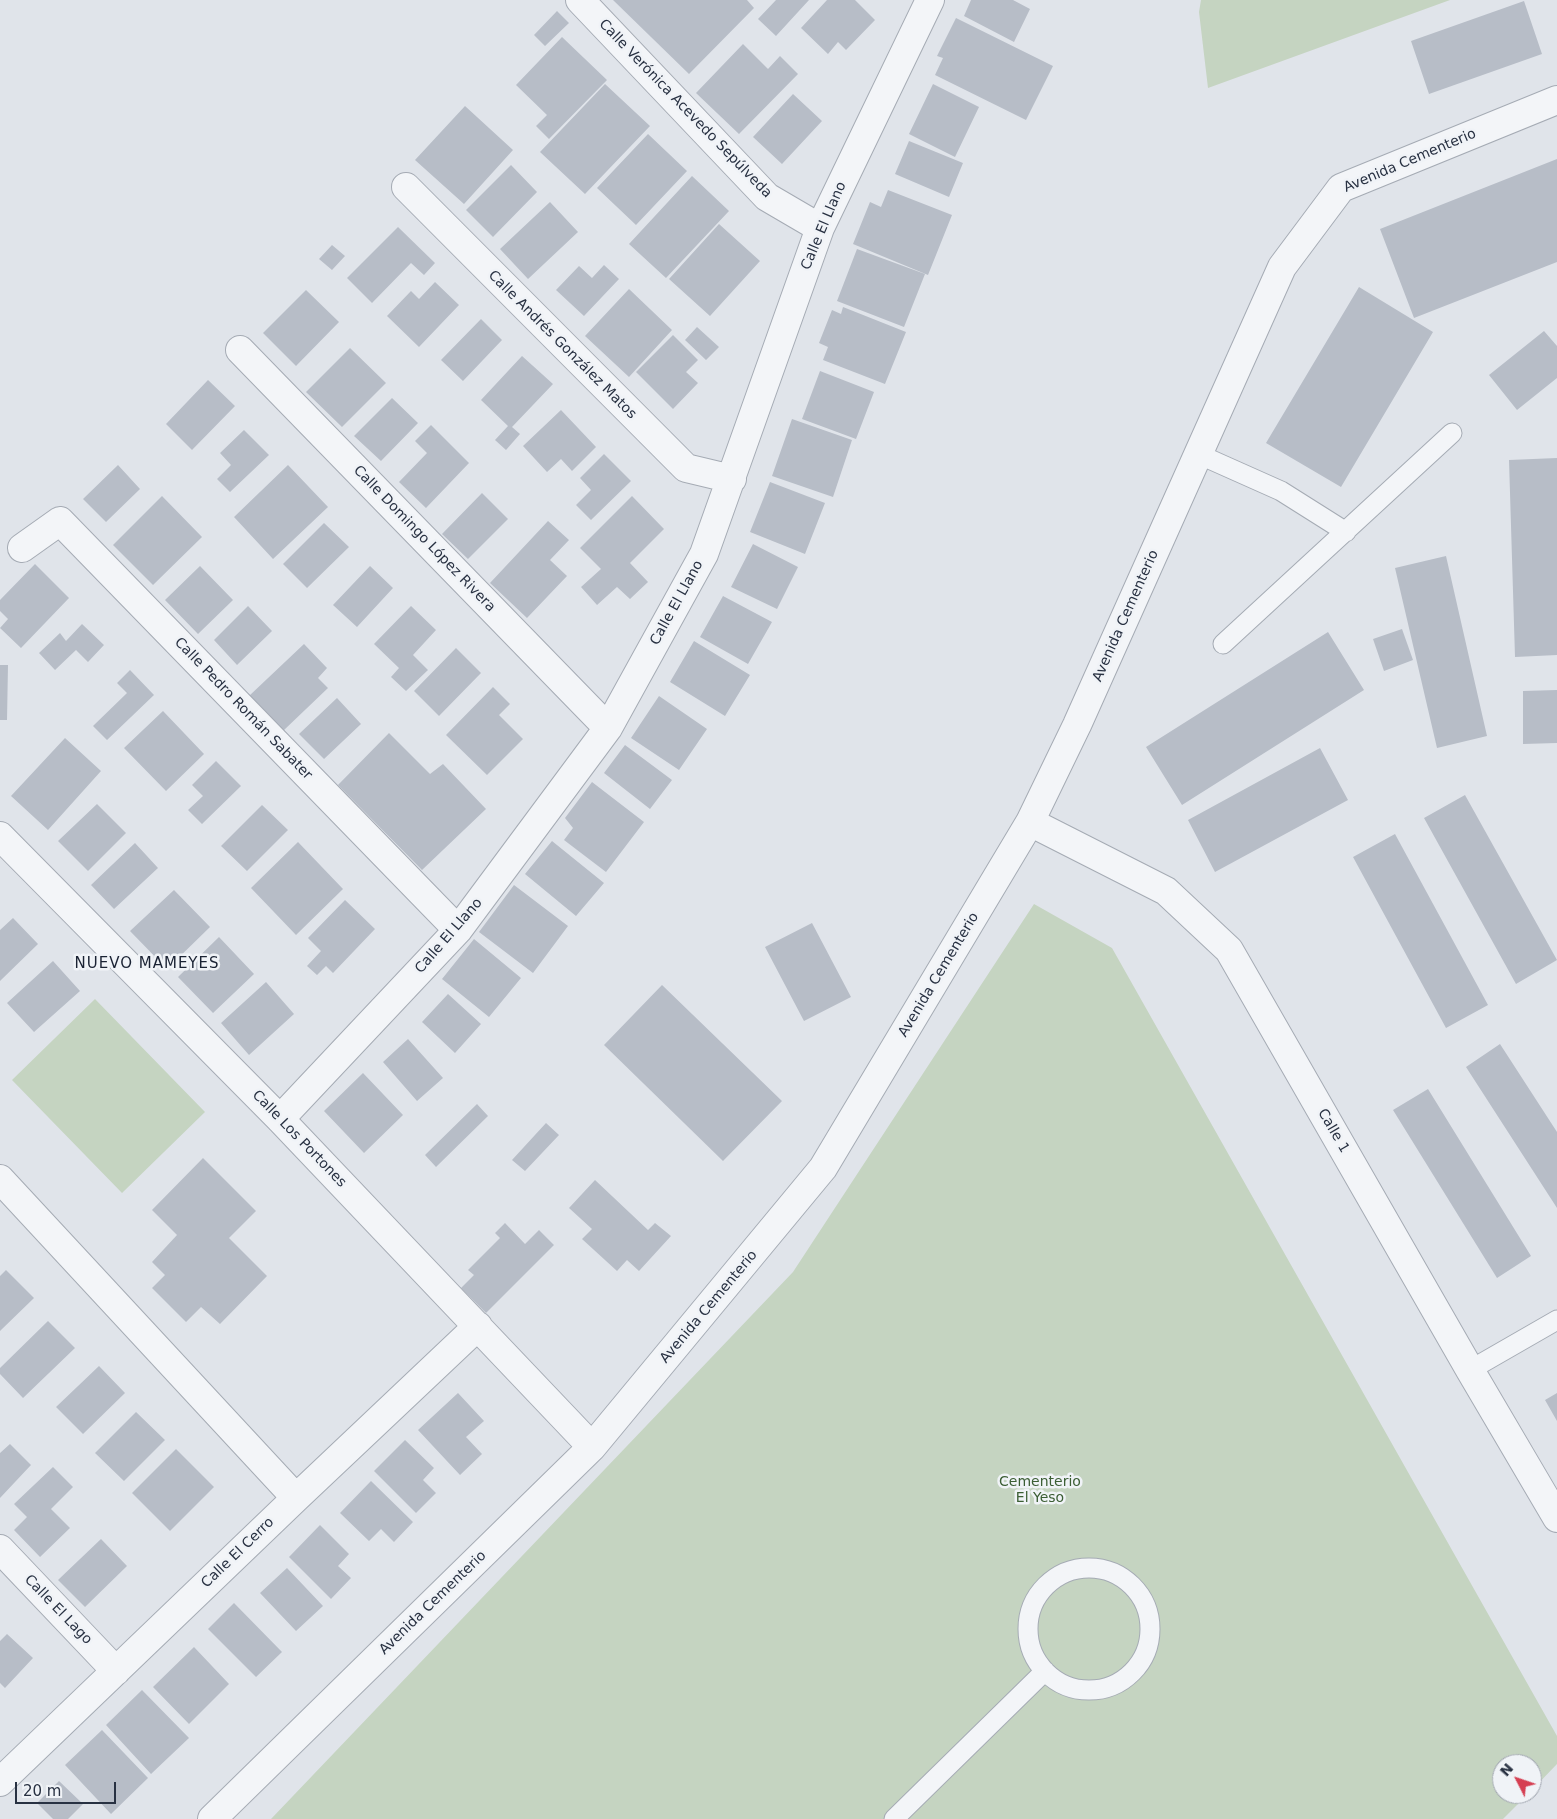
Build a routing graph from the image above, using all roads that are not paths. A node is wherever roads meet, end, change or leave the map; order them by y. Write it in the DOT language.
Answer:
graph roads {
  1 [pos="580,0"];
  2 [pos="930,0"];
  3 [pos="1557,100"];
  4 [pos="406,187"];
  5 [pos="820,228"];
  6 [pos="240,350"];
  7 [pos="1452,433"];
  8 [pos="1198,454"];
  9 [pos="732,479"];
  10 [pos="1346,532"];
  11 [pos="22,548"];
  12 [pos="1223,644"];
  13 [pos="608,728"];
  14 [pos="1030,822"];
  15 [pos="0,836"];
  16 [pos="458,930"];
  17 [pos="280,1119"];
  18 [pos="0,1179"];
  19 [pos="1557,1320"];
  20 [pos="478,1326"];
  21 [pos="1470,1370"];
  22 [pos="592,1447"];
  23 [pos="296,1498"];
  24 [pos="1557,1518"];
  25 [pos="0,1549"];
  26 [pos="116,1671"];
  27 [pos="1045,1671"];
  28 [pos="0,1782"];
  29 [pos="212,1819"];
  30 [pos="894,1819"];
  1 -- 5 [label="street, Calle Verónica Acevedo Sepúlveda"];
  2 -- 5 [label="street, Calle El Llano"];
  3 -- 8 [label="street, Avenida Cementerio"];
  4 -- 9 [label="street, Calle Andrés González Matos"];
  5 -- 9 [label="street, Calle El Llano"];
  6 -- 13 [label="street, Calle Domingo López Rivera"];
  7 -- 10 [label="lane"];
  8 -- 10 [label="lane"];
  8 -- 14 [label="street, Avenida Cementerio"];
  9 -- 13 [label="street, Calle El Llano"];
  10 -- 12 [label="lane"];
  11 -- 16 [label="street, Calle Pedro Román Sabater"];
  13 -- 16 [label="street, Calle El Llano"];
  14 -- 21 [label="street, Calle 1"];
  14 -- 22 [label="street, Avenida Cementerio"];
  15 -- 17 [label="street, Calle Los Portones"];
  16 -- 17 [label="street, Calle El Llano"];
  17 -- 20 [label="street, Calle Los Portones"];
  18 -- 23 [label="street"];
  19 -- 21 [label="lane"];
  20 -- 22 [label="street, Calle Los Portones"];
  20 -- 23 [label="street, Calle El Cerro"];
  21 -- 24 [label="street, Calle 1"];
  22 -- 29 [label="street, Avenida Cementerio"];
  23 -- 26 [label="street, Calle El Cerro"];
  25 -- 26 [label="street, Calle El Lago"];
  26 -- 28 [label="street, Calle El Cerro"];
  27 -- 27 [label="lane"];
  27 -- 30 [label="lane"];
}
